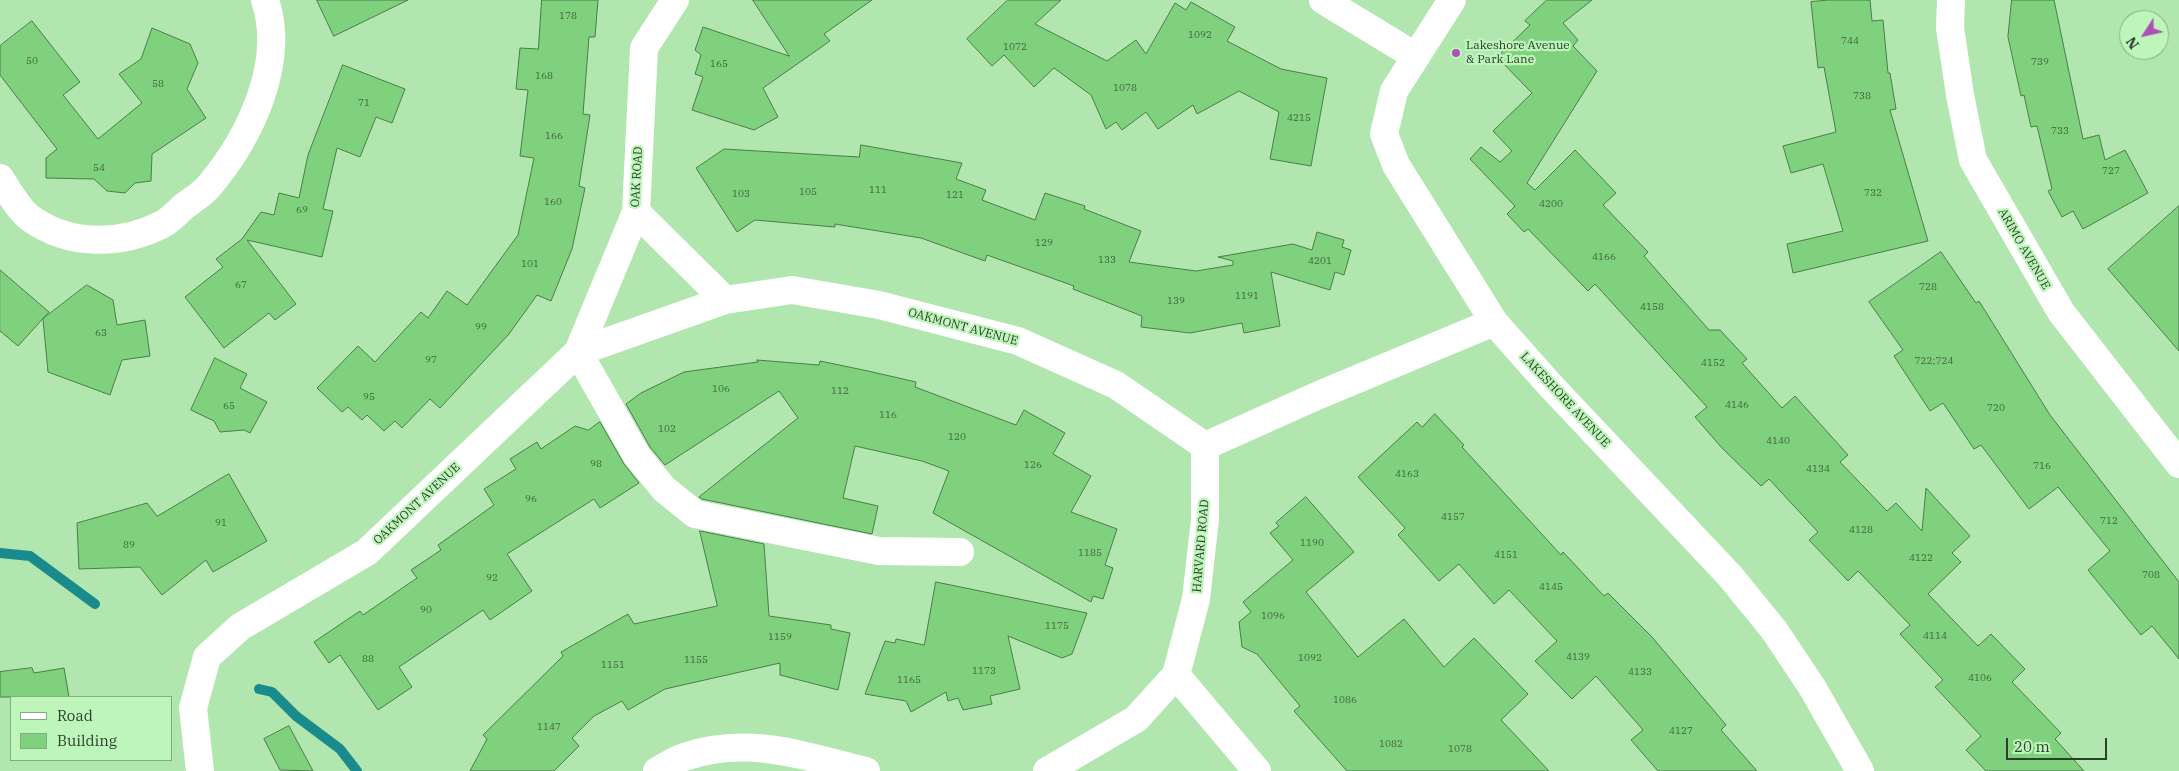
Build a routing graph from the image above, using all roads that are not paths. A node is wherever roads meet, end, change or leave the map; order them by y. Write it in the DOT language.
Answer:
graph roads {
  1 [pos="265,0"];
  2 [pos="675,0"];
  3 [pos="1324,0"];
  4 [pos="1452,0"];
  5 [pos="1951,0"];
  6 [pos="1415,56"];
  7 [pos="0,178"];
  8 [pos="636,212"];
  9 [pos="725,300"];
  10 [pos="1494,322"];
  11 [pos="578,352"];
  12 [pos="1205,446"];
  13 [pos="2179,464"];
  14 [pos="960,552"];
  15 [pos="1176,675"];
  16 [pos="200,771"];
  17 [pos="657,771"];
  18 [pos="866,771"];
  19 [pos="1047,771"];
  20 [pos="1256,771"];
  21 [pos="1860,771"];
  1 -- 7 [label="street"];
  2 -- 8 [label="street, OAK ROAD"];
  3 -- 6 [label="street"];
  4 -- 6 [label="street, LAKESHORE AVENUE"];
  5 -- 13 [label="street, ARIMO AVENUE"];
  6 -- 10 [label="street, LAKESHORE AVENUE"];
  8 -- 9 [label="street"];
  8 -- 11 [label="street, OAK ROAD"];
  9 -- 11 [label="street, OAKMONT AVENUE"];
  9 -- 12 [label="street, OAKMONT AVENUE"];
  10 -- 12 [label="street"];
  10 -- 21 [label="street, LAKESHORE AVENUE"];
  11 -- 14 [label="street"];
  11 -- 16 [label="street, OAKMONT AVENUE"];
  12 -- 15 [label="street, HARVARD ROAD"];
  15 -- 19 [label="street, HARVARD ROAD"];
  15 -- 20 [label="street"];
  17 -- 18 [label="street"];
}
